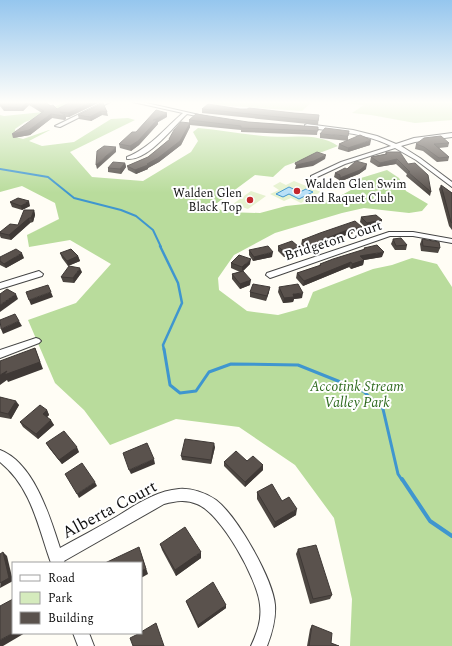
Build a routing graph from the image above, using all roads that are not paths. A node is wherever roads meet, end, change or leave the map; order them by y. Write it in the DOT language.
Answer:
graph roads {
  1 [pos="164,132"];
  2 [pos="354,132"];
  3 [pos="452,135"];
  4 [pos="396,146"];
  5 [pos="129,158"];
  6 [pos="313,177"];
  7 [pos="452,185"];
  8 [pos="452,241"];
  9 [pos="39,274"];
  10 [pos="270,275"];
  11 [pos="0,286"];
  12 [pos="36,341"];
  13 [pos="0,354"];
  14 [pos="0,456"];
  15 [pos="57,560"];
  16 [pos="81,634"];
  17 [pos="86,646"];
  18 [pos="259,646"];
  1 -- 5 [label="street"];
  2 -- 4 [label="street"];
  3 -- 4 [label="street"];
  4 -- 6 [label="street"];
  4 -- 7 [label="street"];
  8 -- 10 [label="street, Bridgeton Court"];
  9 -- 11 [label="street"];
  12 -- 13 [label="street"];
  14 -- 15 [label="street"];
  15 -- 18 [label="street, Alberta Court"];
  16 -- 17 [label="street"];
}
